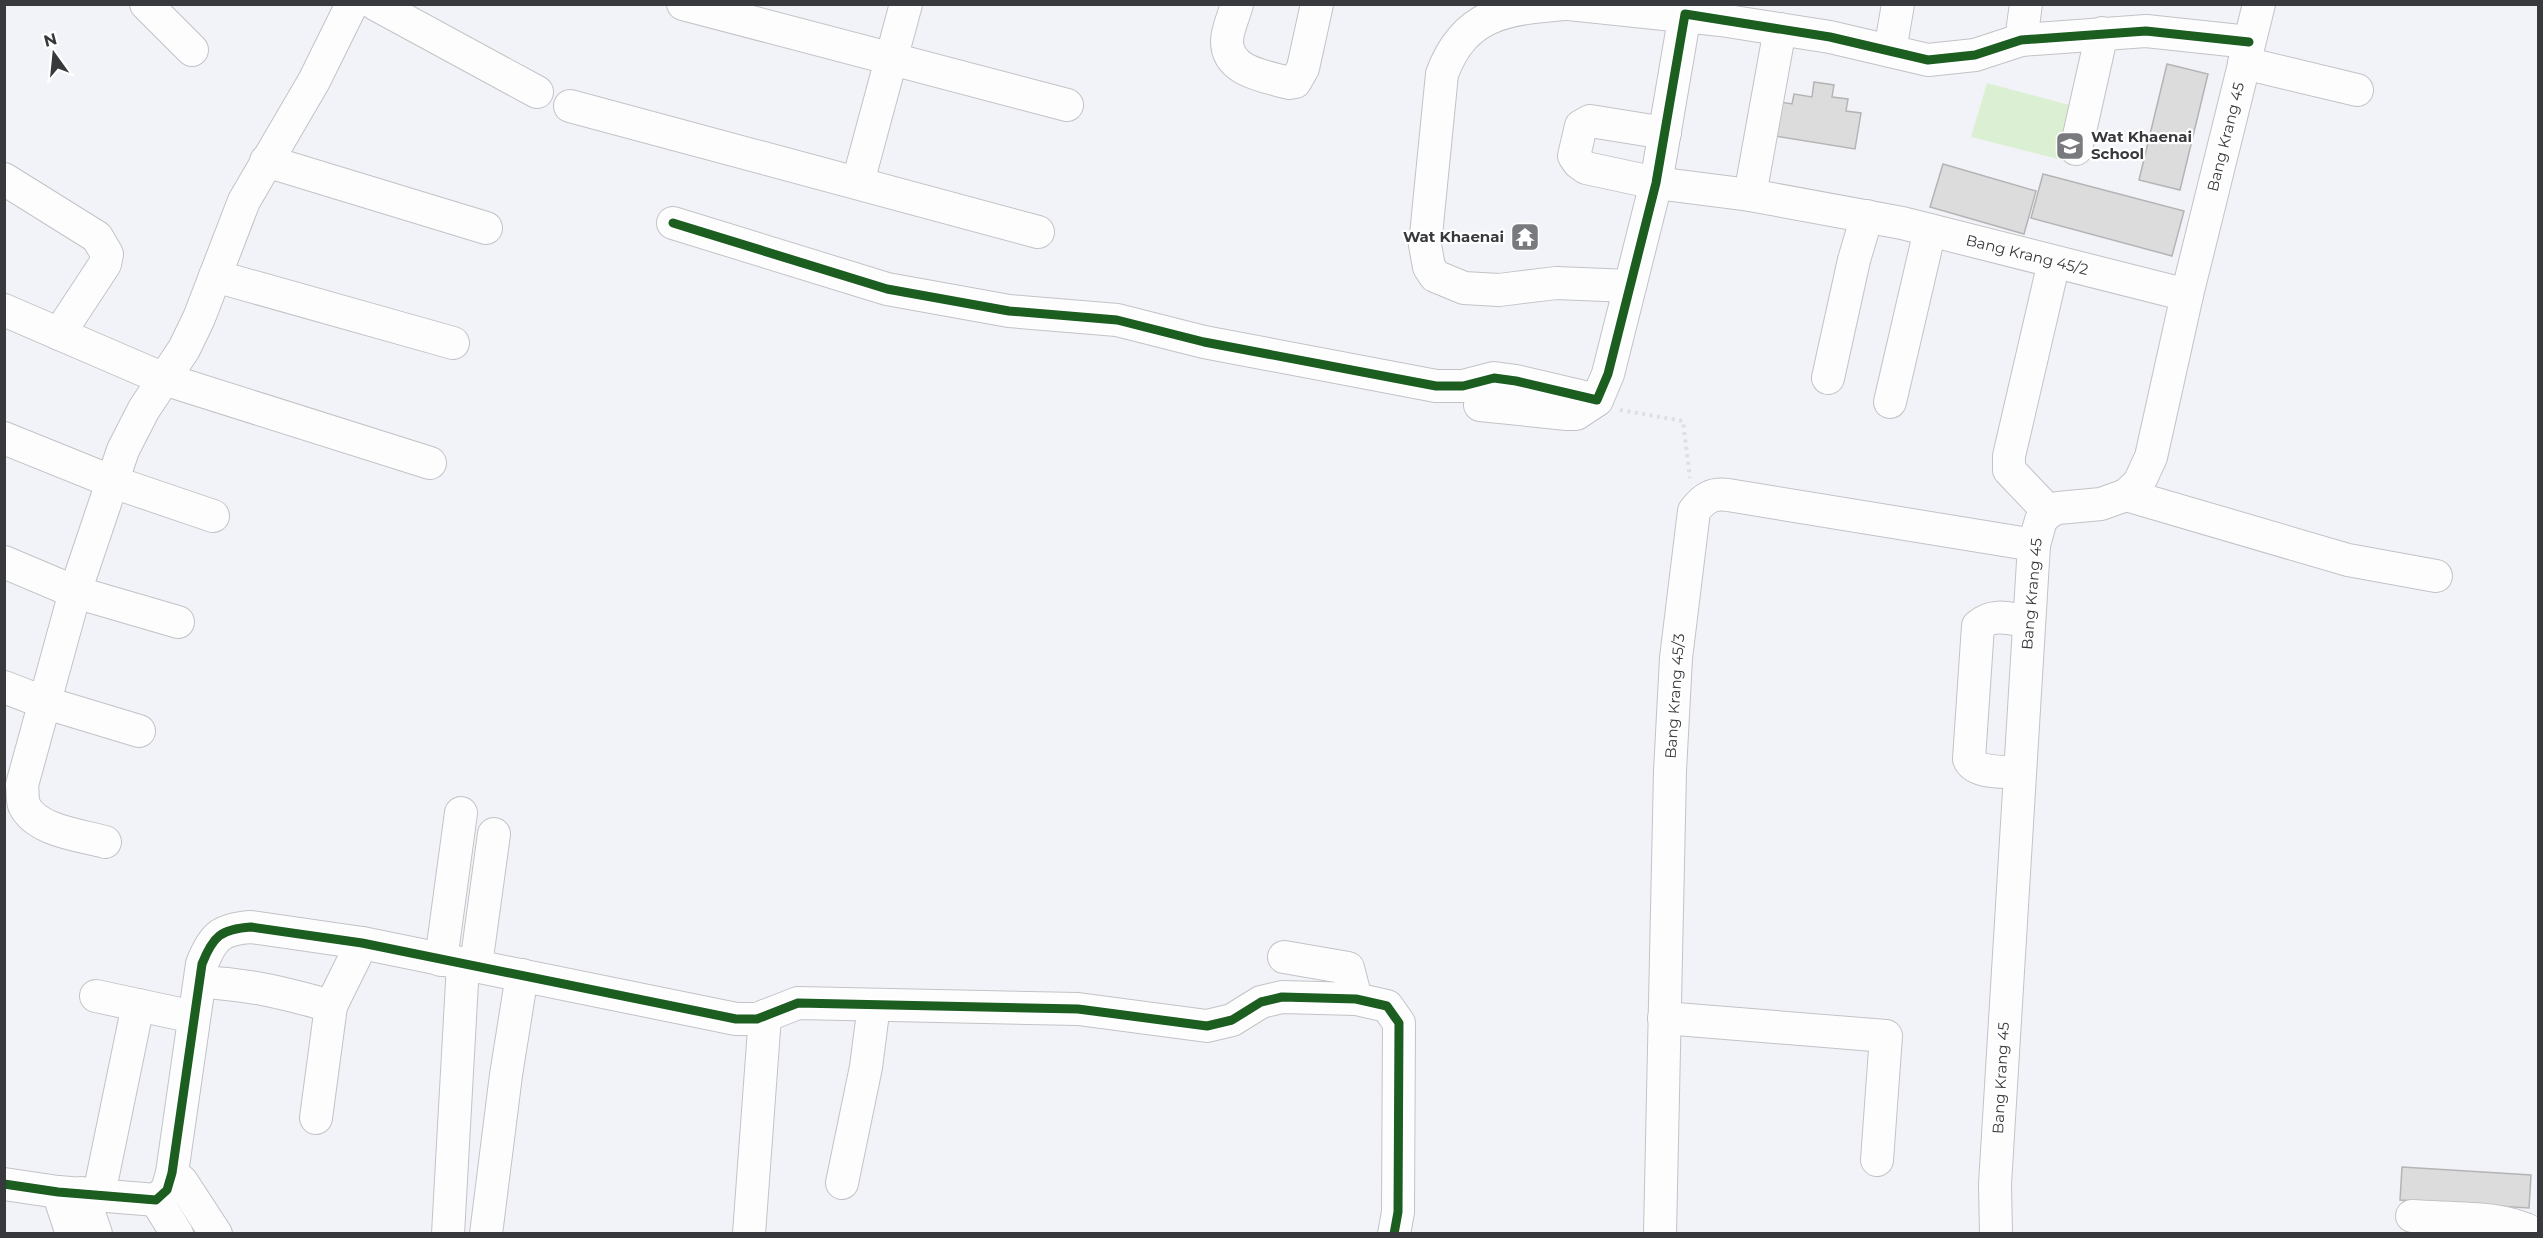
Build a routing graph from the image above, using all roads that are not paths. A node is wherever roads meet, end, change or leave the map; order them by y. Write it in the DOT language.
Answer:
graph roads {
  1 [pos="146,4"];
  2 [pos="683,4"];
  3 [pos="906,4"];
  4 [pos="1237,4"];
  5 [pos="1317,4"];
  6 [pos="1567,4"];
  7 [pos="1898,4"];
  8 [pos="2026,4"];
  9 [pos="2259,4"];
  10 [pos="355,6"];
  11 [pos="1685,14"];
  12 [pos="1780,29"];
  13 [pos="2102,33"];
  14 [pos="2021,39"];
  15 [pos="192,50"];
  16 [pos="1890,51"];
  17 [pos="2247,52"];
  18 [pos="890,60"];
  19 [pos="2358,90"];
  20 [pos="537,92"];
  21 [pos="1067,105"];
  22 [pos="570,106"];
  23 [pos="1665,133"];
  24 [pos="2076,149"];
  25 [pos="266,161"];
  26 [pos="4,179"];
  27 [pos="858,182"];
  28 [pos="1656,183"];
  29 [pos="1750,195"];
  30 [pos="1867,216"];
  31 [pos="673,223"];
  32 [pos="486,228"];
  33 [pos="1930,230"];
  34 [pos="1038,232"];
  35 [pos="2054,262"];
  36 [pos="215,276"];
  37 [pos="1630,286"];
  38 [pos="2187,295"];
  39 [pos="4,310"];
  40 [pos="59,334"];
  41 [pos="453,343"];
  42 [pos="1828,378"];
  43 [pos="164,379"];
  44 [pos="1890,402"];
  45 [pos="1594,403"];
  46 [pos="1480,405"];
  47 [pos="4,438"];
  48 [pos="430,463"];
  49 [pos="112,482"];
  50 [pos="2126,495"];
  51 [pos="2049,512"];
  52 [pos="213,516"];
  53 [pos="2034,545"];
  54 [pos="4,562"];
  55 [pos="2436,576"];
  56 [pos="75,592"];
  57 [pos="178,622"];
  58 [pos="2029,622"];
  59 [pos="4,687"];
  60 [pos="43,702"];
  61 [pos="139,731"];
  62 [pos="2019,773"];
  63 [pos="461,813"];
  64 [pos="494,834"];
  65 [pos="105,842"];
  66 [pos="362,943"];
  67 [pos="1284,957"];
  68 [pos="460,963"];
  69 [pos="522,975"];
  70 [pos="200,982"];
  71 [pos="96,996"];
  72 [pos="1356,999"];
  73 [pos="138,1005"];
  74 [pos="874,1005"];
  75 [pos="331,1006"];
  76 [pos="765,1016"];
  77 [pos="194,1017"];
  78 [pos="1664,1018"];
  79 [pos="316,1118"];
  80 [pos="1877,1160"];
  81 [pos="172,1173"];
  82 [pos="842,1183"];
  83 [pos="4,1184"];
  84 [pos="79,1193"];
  85 [pos="156,1200"];
  86 [pos="2412,1216"];
  87 [pos="72,1233"];
  88 [pos="96,1233"];
  89 [pos="177,1233"];
  90 [pos="216,1233"];
  91 [pos="448,1233"];
  92 [pos="486,1233"];
  93 [pos="749,1233"];
  94 [pos="1394,1233"];
  95 [pos="1660,1233"];
  96 [pos="1996,1233"];
  97 [pos="2535,1233"];
  1 -- 15 [label="street"];
  2 -- 18 [label="street"];
  3 -- 18 [label="street"];
  4 -- 5 [label="street"];
  6 -- 11 [label="street"];
  6 -- 37 [label="street"];
  7 -- 16 [label="street"];
  8 -- 14 [label="street"];
  9 -- 17 [label="street, Bang Krang 45"];
  10 -- 20 [label="street"];
  10 -- 25 [label="street"];
  11 -- 12 [label="street"];
  11 -- 23 [label="street"];
  12 -- 16 [label="street"];
  12 -- 29 [label="street"];
  13 -- 14 [label="street"];
  13 -- 17 [label="street"];
  13 -- 24 [label="street"];
  14 -- 16 [label="street"];
  17 -- 19 [label="street"];
  17 -- 38 [label="street, Bang Krang 45"];
  18 -- 21 [label="street"];
  18 -- 27 [label="street"];
  22 -- 27 [label="street"];
  23 -- 28 [label="street"];
  23 -- 28 [label="street, Bang Krang 45/2"];
  25 -- 32 [label="street"];
  25 -- 36 [label="street"];
  26 -- 40 [label="street"];
  27 -- 34 [label="street"];
  28 -- 29 [label="street, Bang Krang 45/2"];
  28 -- 37 [label="street"];
  29 -- 30 [label="street, Bang Krang 45/2"];
  30 -- 33 [label="street, Bang Krang 45/2"];
  30 -- 42 [label="street"];
  31 -- 45 [label="street"];
  33 -- 35 [label="street, Bang Krang 45/2"];
  33 -- 44 [label="street"];
  35 -- 38 [label="street, Bang Krang 45/2"];
  35 -- 51 [label="street"];
  36 -- 41 [label="street"];
  36 -- 43 [label="street"];
  37 -- 45 [label="street"];
  38 -- 50 [label="street, Bang Krang 45"];
  39 -- 40 [label="street"];
  40 -- 43 [label="street"];
  43 -- 48 [label="street"];
  43 -- 49 [label="street"];
  45 -- 46 [label="street"];
  47 -- 49 [label="street"];
  49 -- 52 [label="street"];
  49 -- 56 [label="street"];
  50 -- 51 [label="street"];
  50 -- 55 [label="street"];
  51 -- 53 [label="street, Bang Krang 45"];
  53 -- 58 [label="street, Bang Krang 45"];
  53 -- 78 [label="street, Bang Krang 45/3"];
  54 -- 56 [label="street"];
  56 -- 57 [label="street"];
  56 -- 60 [label="street"];
  58 -- 62 [label="street, Bang Krang 45"];
  58 -- 62 [label="street"];
  59 -- 60 [label="street"];
  60 -- 61 [label="street"];
  60 -- 65 [label="street"];
  62 -- 96 [label="street, Bang Krang 45"];
  63 -- 68 [label="street"];
  64 -- 68 [label="street"];
  66 -- 68 [label="street"];
  66 -- 70 [label="street"];
  66 -- 75 [label="street"];
  67 -- 72 [label="street"];
  68 -- 69 [label="street"];
  68 -- 91 [label="street"];
  69 -- 76 [label="street"];
  69 -- 92 [label="street"];
  70 -- 75 [label="street"];
  70 -- 77 [label="street"];
  71 -- 73 [label="street"];
  72 -- 74 [label="street"];
  72 -- 94 [label="street"];
  73 -- 77 [label="street"];
  73 -- 84 [label="street"];
  74 -- 76 [label="street"];
  74 -- 82 [label="street"];
  75 -- 79 [label="street"];
  76 -- 93 [label="street"];
  77 -- 81 [label="street"];
  78 -- 80 [label="street"];
  78 -- 95 [label="street, Bang Krang 45/3"];
  81 -- 85 [label="street"];
  81 -- 90 [label="street"];
  83 -- 84 [label="street"];
  84 -- 85 [label="street"];
  84 -- 87 [label="street"];
  84 -- 88 [label="street"];
  85 -- 89 [label="street"];
  86 -- 97 [label="street"];
}
